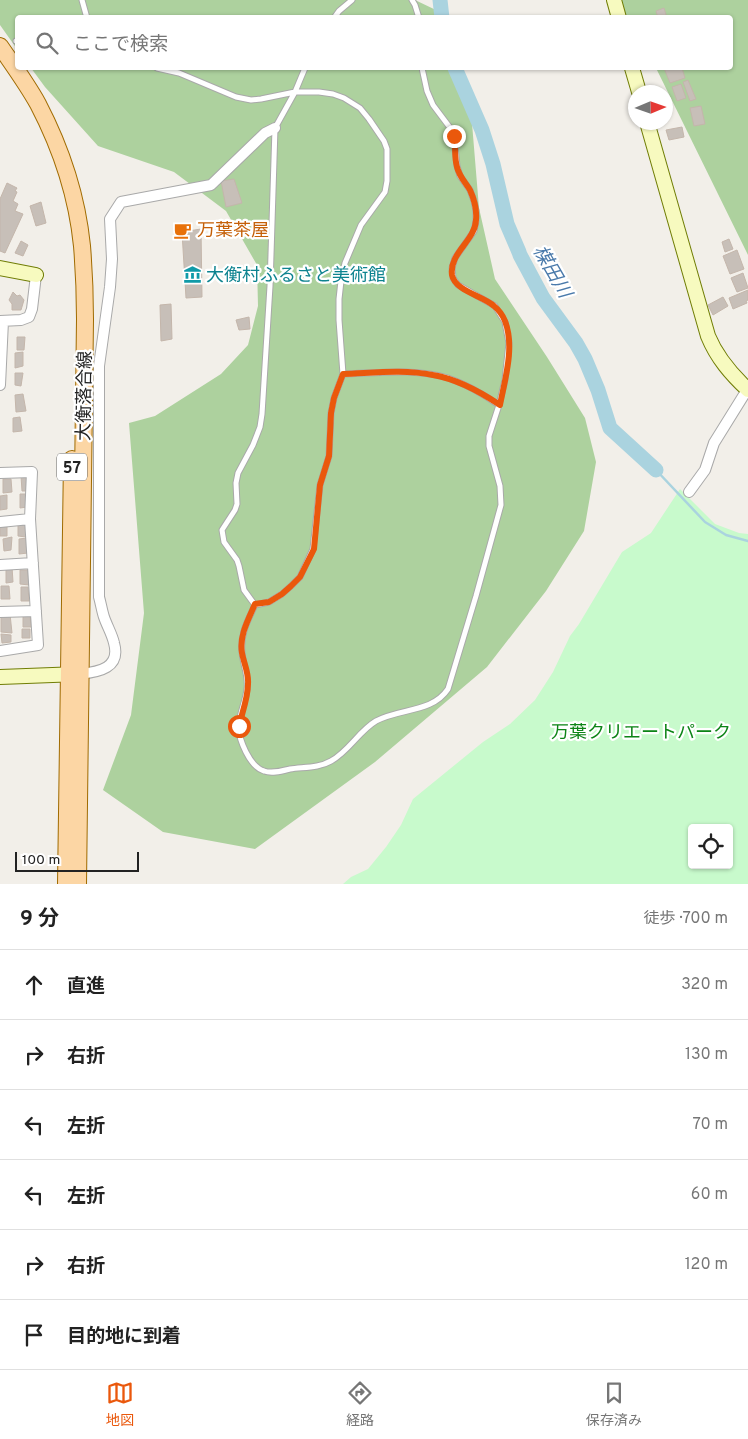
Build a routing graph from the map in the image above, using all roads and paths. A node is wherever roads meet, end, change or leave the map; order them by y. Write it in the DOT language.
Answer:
graph roads {
  1 [pos="82,0"];
  2 [pos="412,0"];
  3 [pos="614,0"];
  4 [pos="348,1"];
  5 [pos="86,15"];
  6 [pos="336,15"];
  7 [pos="418,15"];
  8 [pos="617,15"];
  9 [pos="0,46"];
  10 [pos="0,66"];
  11 [pos="15,69"];
  12 [pos="16,70"];
  13 [pos="166,70"];
  14 [pos="303,70"];
  15 [pos="422,70"];
  16 [pos="633,70"];
  17 [pos="637,85"];
  18 [pos="295,92"];
  19 [pos="275,128"];
  20 [pos="650,130"];
  21 [pos="0,268"];
  22 [pos="36,276"];
  23 [pos="1,321"];
  24 [pos="343,374"];
  25 [pos="0,385"];
  26 [pos="748,390"];
  27 [pos="500,405"];
  28 [pos="0,473"];
  29 [pos="690,492"];
  30 [pos="30,519"];
  31 [pos="0,522"];
  32 [pos="33,563"];
  33 [pos="0,565"];
  34 [pos="255,604"];
  35 [pos="36,611"];
  36 [pos="0,612"];
  37 [pos="0,651"];
  38 [pos="74,674"];
  39 [pos="0,677"];
  40 [pos="66,884"];
  41 [pos="78,884"];
  1 -- 5 [label="lane"];
  2 -- 7 [label="lane"];
  3 -- 8 [label="street"];
  4 -- 6 [label="lane"];
  9 -- 11 [label="main road, 大衡落合線 / 57"];
  10 -- 38 [label="main road, 大衡落合線 / 57"];
  12 -- 38 [label="main road, 大衡落合線 / 57"];
  13 -- 18 [label="lane"];
  14 -- 18 [label="lane"];
  15 -- 27 [label="lane"];
  16 -- 17 [label="street"];
  18 -- 19 [label="lane"];
  18 -- 24 [label="lane"];
  19 -- 34 [label="lane"];
  19 -- 38 [label="street"];
  20 -- 26 [label="street"];
  21 -- 22 [label="street"];
  22 -- 23 [label="street"];
  23 -- 25 [label="street"];
  24 -- 27 [label="lane"];
  24 -- 34 [label="lane"];
  26 -- 29 [label="street"];
  27 -- 34 [label="lane"];
  28 -- 30 [label="street"];
  30 -- 31 [label="street"];
  30 -- 32 [label="street"];
  32 -- 33 [label="street"];
  32 -- 35 [label="street"];
  35 -- 36 [label="street"];
  35 -- 37 [label="street"];
  38 -- 39 [label="street"];
  38 -- 40 [label="main road, 大衡落合線 / 57"];
  38 -- 41 [label="main road, 大衡落合線 / 57"];
}
